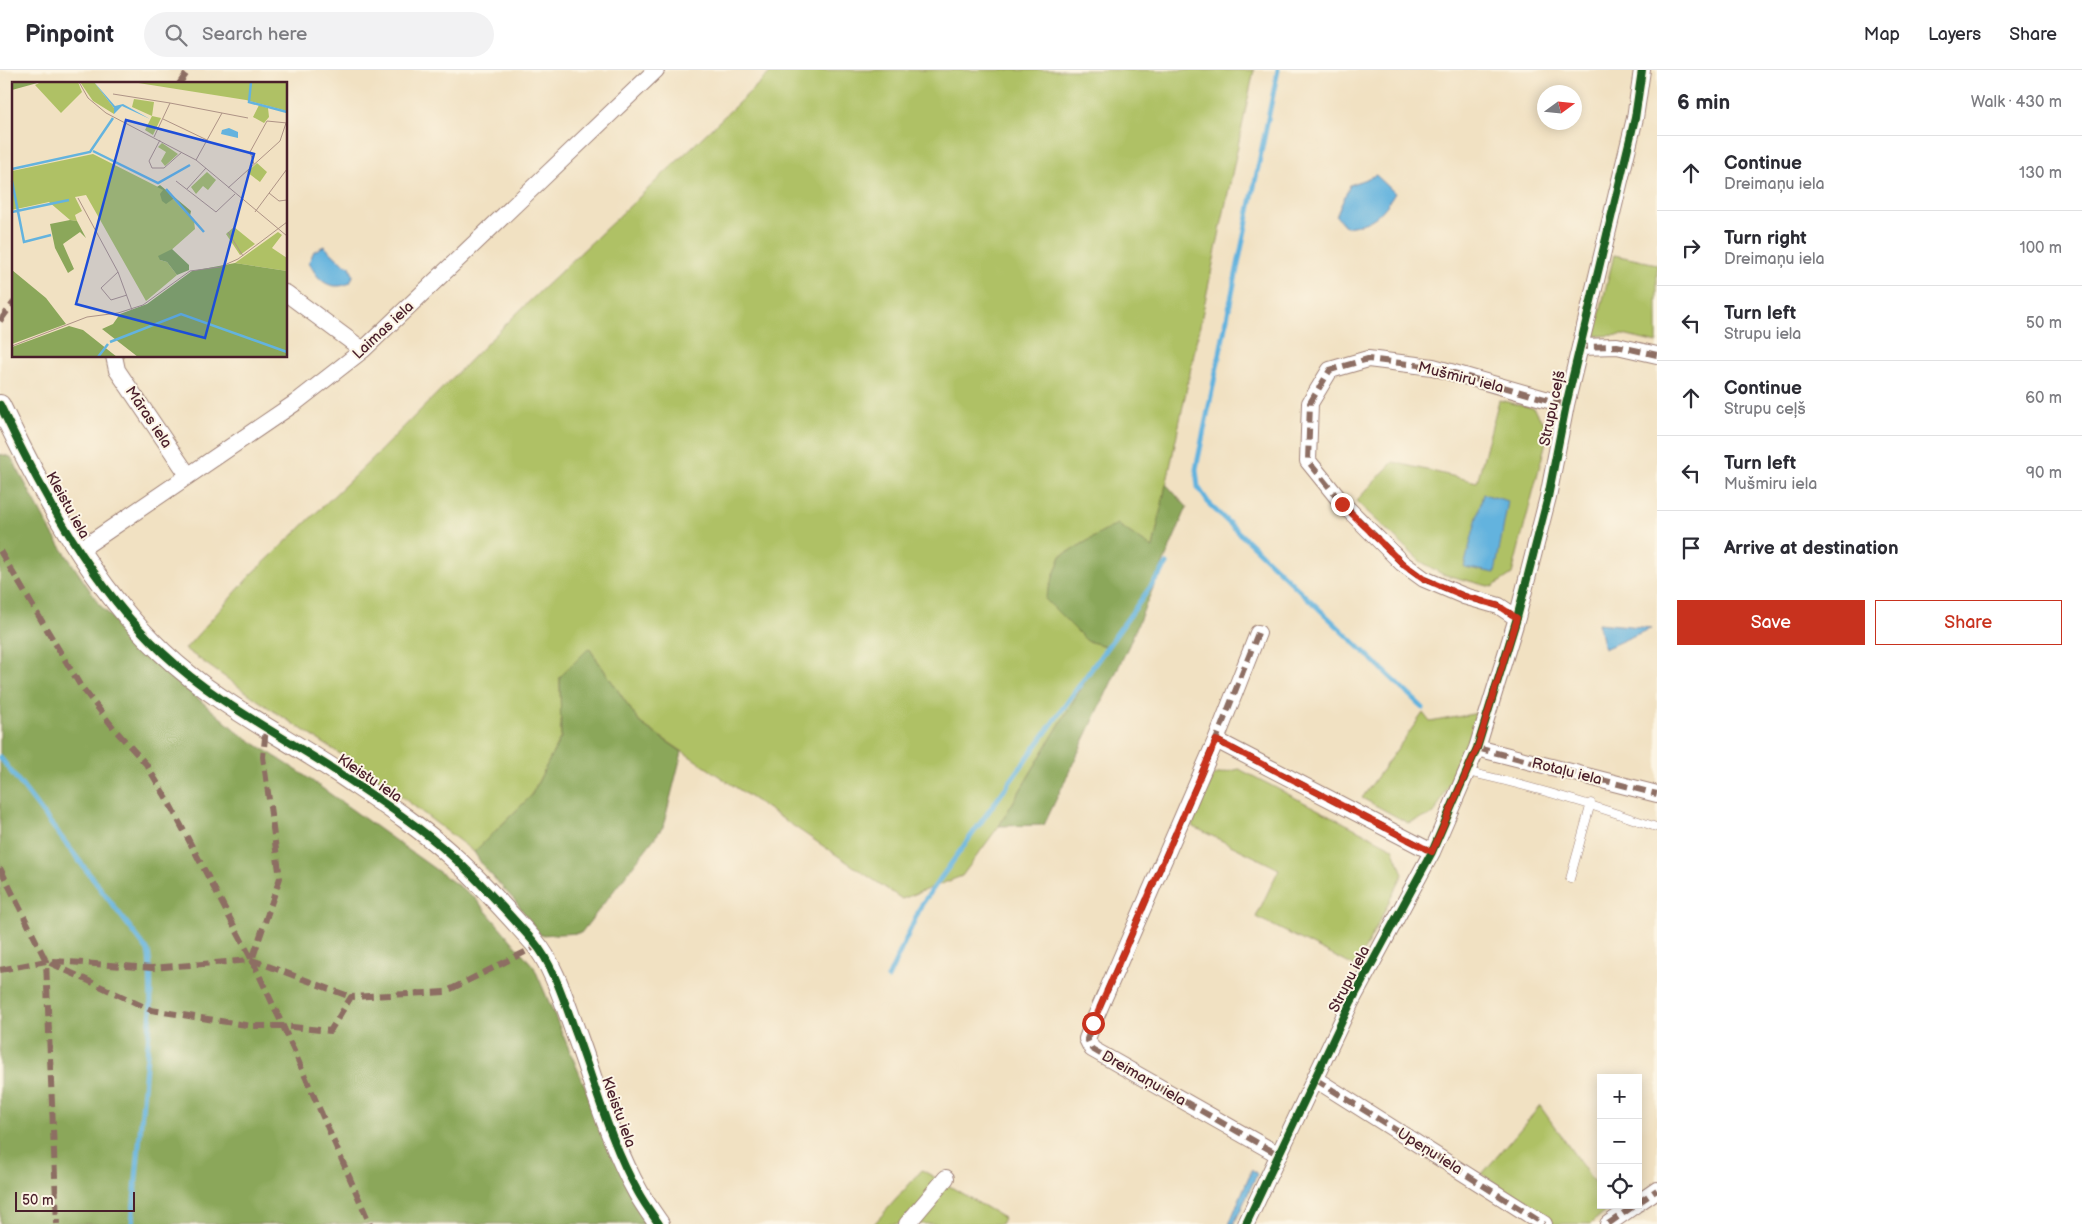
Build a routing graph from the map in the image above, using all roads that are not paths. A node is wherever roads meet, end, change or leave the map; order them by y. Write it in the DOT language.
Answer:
graph roads {
  1 [pos="656,70"];
  2 [pos="1642,70"];
  3 [pos="288,294"];
  4 [pos="1580,347"];
  5 [pos="363,350"];
  6 [pos="1657,355"];
  7 [pos="114,358"];
  8 [pos="0,405"];
  9 [pos="1566,405"];
  10 [pos="188,475"];
  11 [pos="78,551"];
  12 [pos="1517,618"];
  13 [pos="1258,633"];
  14 [pos="1216,740"];
  15 [pos="1477,748"];
  16 [pos="1468,772"];
  17 [pos="1657,794"];
  18 [pos="1590,803"];
  19 [pos="1656,827"];
  20 [pos="1432,852"];
  21 [pos="1570,879"];
  22 [pos="1315,1079"];
  23 [pos="1279,1155"];
  24 [pos="946,1178"];
  25 [pos="1657,1190"];
  26 [pos="1642,1200"];
  27 [pos="1629,1209"];
  28 [pos="658,1224"];
  29 [pos="907,1224"];
  30 [pos="1246,1224"];
  31 [pos="1544,1224"];
  32 [pos="1608,1224"];
  1 -- 5 [label="street, Laimas iela"];
  2 -- 4 [label="street, Strupu ceļš"];
  3 -- 5 [label="street"];
  4 -- 6 [label="street"];
  4 -- 9 [label="street, Strupu ceļš"];
  5 -- 10 [label="street, Laimas iela"];
  7 -- 10 [label="street, Māras iela"];
  8 -- 11 [label="street, Kleistu iela"];
  9 -- 12 [label="street, Strupu ceļš"];
  9 -- 12 [label="street, Mušmiru iela"];
  10 -- 11 [label="street, Laimas iela"];
  11 -- 28 [label="street, Kleistu iela"];
  12 -- 15 [label="street, Strupu ceļš"];
  13 -- 14 [label="street, Dreimaņu iela"];
  14 -- 20 [label="street"];
  14 -- 23 [label="street, Dreimaņu iela"];
  15 -- 16 [label="street, Strupu iela"];
  15 -- 17 [label="street, Rotaļu iela"];
  16 -- 18 [label="lane"];
  16 -- 20 [label="street, Strupu iela"];
  18 -- 19 [label="lane"];
  18 -- 21 [label="lane"];
  20 -- 22 [label="street, Strupu iela"];
  22 -- 23 [label="street, Strupu iela"];
  22 -- 31 [label="street, Upeņu iela"];
  23 -- 30 [label="street, Strupu iela"];
  24 -- 29 [label="street"];
  25 -- 26 [label="street"];
  27 -- 32 [label="street"];
}
